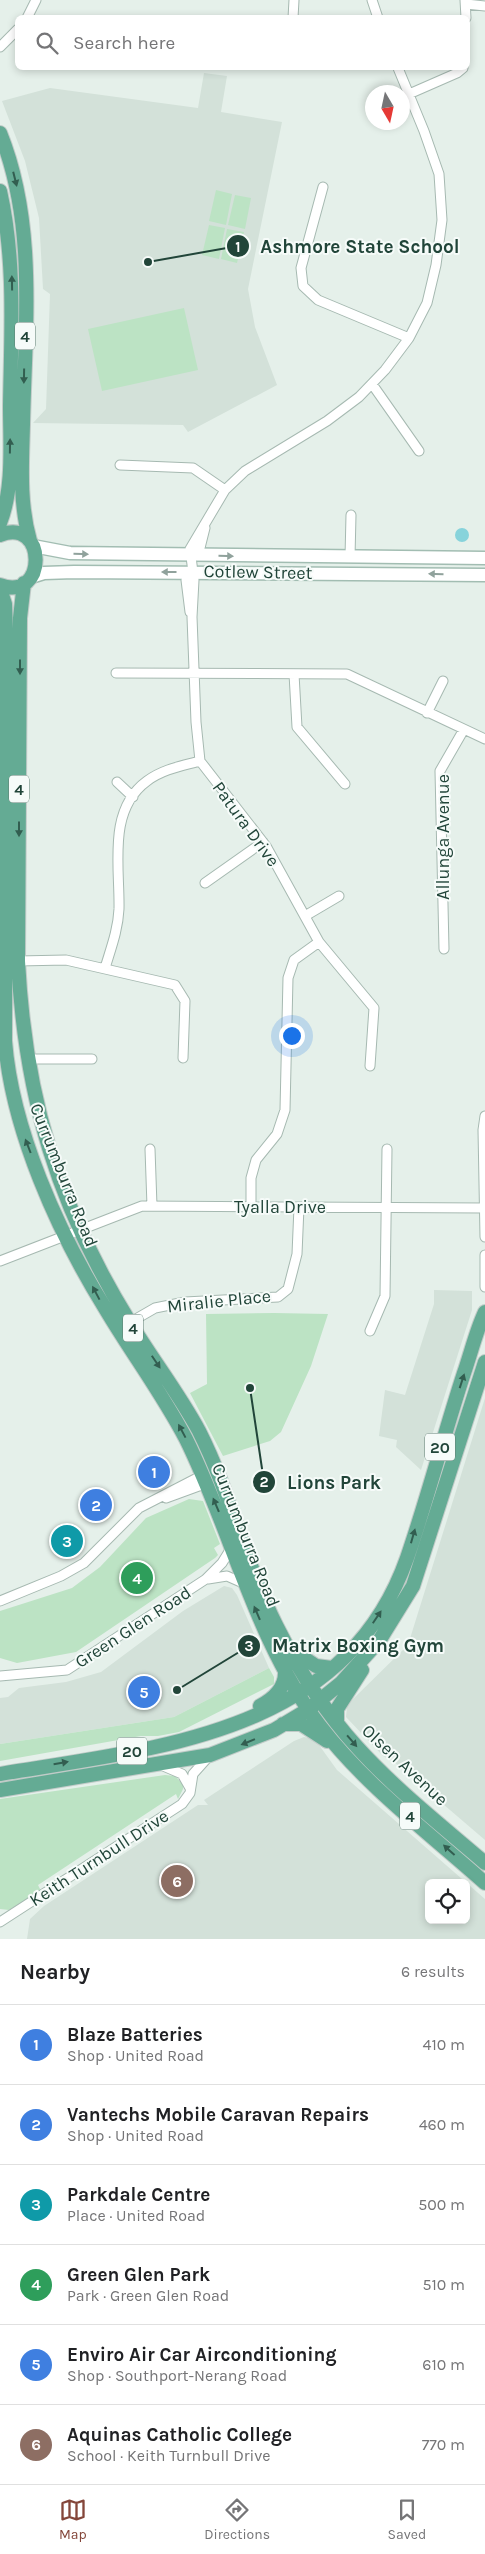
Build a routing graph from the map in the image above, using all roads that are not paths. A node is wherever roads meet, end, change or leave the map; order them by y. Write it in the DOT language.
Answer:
graph roads {
  1 [pos="36,0"];
  2 [pos="294,0"];
  3 [pos="372,0"];
  4 [pos="465,2"];
  5 [pos="485,6"];
  6 [pos="28,15"];
  7 [pos="293,15"];
  8 [pos="377,15"];
  9 [pos="466,15"];
  10 [pos="15,33"];
  11 [pos="0,47"];
  12 [pos="399,70"];
  13 [pos="460,70"];
  14 [pos="405,85"];
  15 [pos="410,94"];
  16 [pos="410,97"];
  17 [pos="0,133"];
  18 [pos="323,187"];
  19 [pos="0,191"];
  20 [pos="408,338"];
  21 [pos="372,384"];
  22 [pos="419,451"];
  23 [pos="120,465"];
  24 [pos="225,490"];
  25 [pos="351,515"];
  26 [pos="0,523"];
  27 [pos="0,535"];
  28 [pos="32,544"];
  29 [pos="192,555"];
  30 [pos="350,557"];
  31 [pos="484,558"];
  32 [pos="191,572"];
  33 [pos="485,575"];
  34 [pos="28,580"];
  35 [pos="0,585"];
  36 [pos="0,589"];
  37 [pos="116,673"];
  38 [pos="194,674"];
  39 [pos="294,674"];
  40 [pos="443,681"];
  41 [pos="427,713"];
  42 [pos="463,730"];
  43 [pos="485,739"];
  44 [pos="200,761"];
  45 [pos="117,782"];
  46 [pos="345,784"];
  47 [pos="132,797"];
  48 [pos="263,842"];
  49 [pos="205,883"];
  50 [pos="339,896"];
  51 [pos="305,916"];
  52 [pos="319,942"];
  53 [pos="444,949"];
  54 [pos="18,961"];
  55 [pos="105,968"];
  56 [pos="4,1013"];
  57 [pos="183,1058"];
  58 [pos="27,1059"];
  59 [pos="92,1059"];
  60 [pos="370,1066"];
  61 [pos="484,1118"];
  62 [pos="150,1149"];
  63 [pos="387,1149"];
  64 [pos="152,1206"];
  65 [pos="251,1207"];
  66 [pos="299,1207"];
  67 [pos="386,1208"];
  68 [pos="484,1208"];
  69 [pos="80,1229"];
  70 [pos="66,1234"];
  71 [pos="485,1237"];
  72 [pos="485,1255"];
  73 [pos="0,1261"];
  74 [pos="485,1287"];
  75 [pos="485,1312"];
  76 [pos="129,1323"];
  77 [pos="370,1331"];
  78 [pos="485,1362"];
  79 [pos="218,1471"];
  80 [pos="205,1479"];
  81 [pos="232,1547"];
  82 [pos="206,1579"];
  83 [pos="398,1579"];
  84 [pos="245,1584"];
  85 [pos="413,1586"];
  86 [pos="0,1601"];
  87 [pos="288,1646"];
  88 [pos="372,1652"];
  89 [pos="332,1668"];
  90 [pos="285,1672"];
  91 [pos="0,1676"];
  92 [pos="310,1685"];
  93 [pos="298,1693"];
  94 [pos="320,1700"];
  95 [pos="309,1709"];
  96 [pos="337,1722"];
  97 [pos="283,1724"];
  98 [pos="175,1743"];
  99 [pos="338,1748"];
  100 [pos="210,1755"];
  101 [pos="158,1764"];
  102 [pos="0,1774"];
  103 [pos="190,1788"];
  104 [pos="2,1790"];
  105 [pos="485,1862"];
  106 [pos="485,1883"];
  107 [pos="0,1922"];
  1 -- 6 [label="street"];
  2 -- 7 [label="street"];
  3 -- 8 [label="street"];
  4 -- 5 [label="street"];
  4 -- 9 [label="street"];
  10 -- 11 [label="street"];
  12 -- 14 [label="street"];
  13 -- 15 [label="street"];
  16 -- 20 [label="street"];
  17 -- 28 [label="main road, 4, one-way"];
  18 -- 20 [label="street"];
  26 -- 19 [label="main road, 4, one-way"];
  20 -- 21 [label="street"];
  21 -- 22 [label="street"];
  21 -- 24 [label="street"];
  23 -- 24 [label="street"];
  24 -- 29 [label="street"];
  25 -- 30 [label="street"];
  27 -- 28 [label="main road"];
  28 -- 29 [label="main road, Cotlew Street, one-way"];
  28 -- 34 [label="main road, 4"];
  29 -- 30 [label="main road, Cotlew Street, one-way"];
  29 -- 32 [label="street"];
  30 -- 31 [label="main road, Cotlew Street"];
  33 -- 32 [label="main road, Cotlew Street, one-way"];
  32 -- 34 [label="main road, Cotlew Street, one-way"];
  32 -- 38 [label="street"];
  34 -- 35 [label="main road"];
  34 -- 54 [label="main road, Currumburra Road / 4, one-way"];
  36 -- 56 [label="main road, Currumburra Road / 4"];
  37 -- 38 [label="street"];
  38 -- 39 [label="street"];
  38 -- 44 [label="street"];
  39 -- 41 [label="street"];
  39 -- 46 [label="street"];
  40 -- 41 [label="street"];
  41 -- 42 [label="street"];
  42 -- 43 [label="street"];
  42 -- 53 [label="street, Allunga Avenue"];
  44 -- 47 [label="street"];
  44 -- 48 [label="street, Patura Drive"];
  45 -- 47 [label="street"];
  47 -- 55 [label="street"];
  48 -- 49 [label="street"];
  48 -- 51 [label="street, Patura Drive"];
  50 -- 51 [label="street"];
  51 -- 52 [label="street, Patura Drive"];
  52 -- 60 [label="street, Patura Drive"];
  52 -- 65 [label="street"];
  54 -- 55 [label="street"];
  54 -- 56 [label="main road"];
  54 -- 58 [label="main road, Currumburra Road / 4"];
  55 -- 57 [label="street"];
  70 -- 56 [label="main road, Currumburra Road / 4, one-way"];
  58 -- 59 [label="street"];
  58 -- 69 [label="main road, Currumburra Road / 4"];
  61 -- 68 [label="street"];
  62 -- 64 [label="street"];
  63 -- 67 [label="street"];
  64 -- 65 [label="street, Tyalla Drive"];
  64 -- 69 [label="street, Tyalla Drive"];
  65 -- 66 [label="street, Tyalla Drive"];
  66 -- 67 [label="street, Tyalla Drive"];
  66 -- 76 [label="street, Miralie Place"];
  67 -- 68 [label="street, Tyalla Drive"];
  67 -- 77 [label="street"];
  68 -- 71 [label="street"];
  69 -- 70 [label="street, Tyalla Drive"];
  69 -- 76 [label="main road, Currumburra Road / 4"];
  70 -- 73 [label="street, Tyalla Drive"];
  80 -- 70 [label="main road, Currumburra Road / 4, one-way"];
  72 -- 74 [label="street"];
  83 -- 75 [label="main road, 20, one-way"];
  76 -- 79 [label="main road, Currumburra Road / 4, one-way"];
  78 -- 85 [label="main road, 20"];
  79 -- 80 [label="main road"];
  79 -- 87 [label="main road, Currumburra Road / 4"];
  81 -- 80 [label="main road, Currumburra Road / 4, one-way"];
  80 -- 86 [label="street"];
  81 -- 82 [label="street, Green Glen Road"];
  81 -- 84 [label="main road, Currumburra Road / 4"];
  82 -- 84 [label="street, Green Glen Road"];
  82 -- 91 [label="street, Green Glen Road"];
  83 -- 85 [label="main road"];
  89 -- 83 [label="main road, 20, one-way"];
  90 -- 84 [label="main road, Currumburra Road / 4, one-way"];
  85 -- 88 [label="main road, 20"];
  87 -- 89 [label="main road"];
  87 -- 92 [label="main road, Currumburra Road / 4"];
  88 -- 94 [label="main road, 20"];
  88 -- 96 [label="main road"];
  89 -- 92 [label="main road, 20"];
  90 -- 93 [label="main road, Currumburra Road / 4"];
  90 -- 98 [label="main road"];
  92 -- 93 [label="main road, 20"];
  92 -- 94 [label="main road, Olsen Avenue / 4"];
  93 -- 95 [label="main road, Olsen Avenue / 4"];
  93 -- 98 [label="main road, 20"];
  94 -- 95 [label="main road, 20"];
  94 -- 96 [label="main road, Olsen Avenue / 4"];
  95 -- 97 [label="main road, 20"];
  95 -- 99 [label="main road, Olsen Avenue / 4"];
  96 -- 105 [label="main road, Olsen Avenue / 4, one-way"];
  97 -- 99 [label="main road"];
  97 -- 100 [label="main road, 20, one-way"];
  102 -- 98 [label="main road, 20, one-way"];
  106 -- 99 [label="main road, Olsen Avenue / 4, one-way"];
  100 -- 101 [label="main road, 20"];
  100 -- 103 [label="street, Keith Turnbull Drive"];
  101 -- 103 [label="street"];
  101 -- 104 [label="main road, 20"];
  103 -- 107 [label="street, Keith Turnbull Drive"];
}
